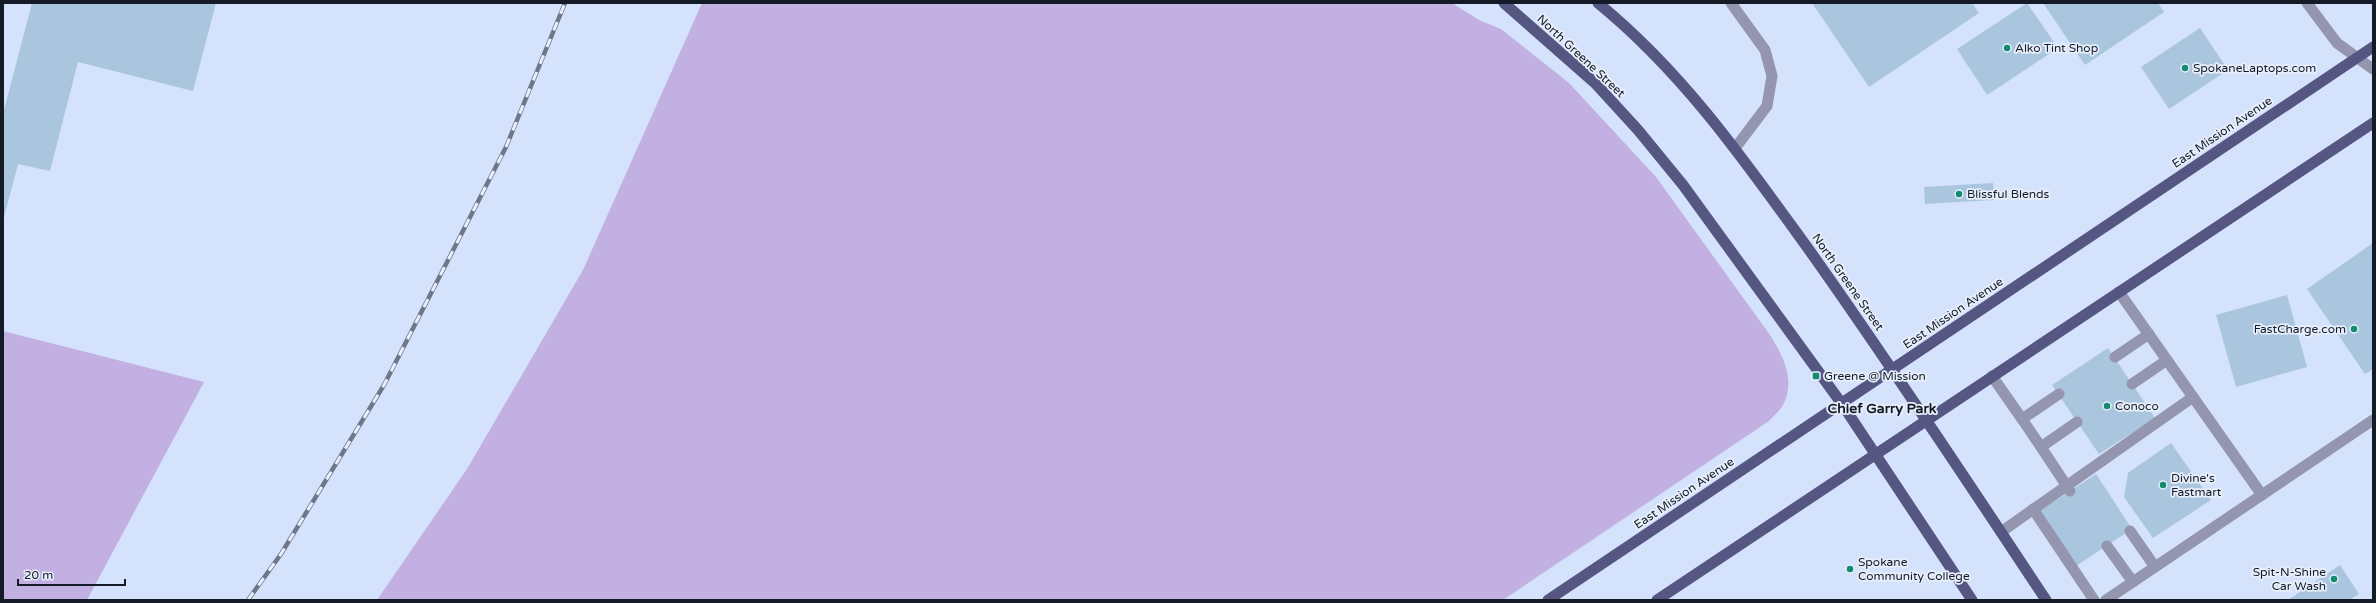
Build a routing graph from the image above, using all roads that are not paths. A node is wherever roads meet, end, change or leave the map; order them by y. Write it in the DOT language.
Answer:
graph roads {
  1 [pos="1504,3"];
  2 [pos="1598,3"];
  3 [pos="1731,3"];
  4 [pos="2307,3"];
  5 [pos="2373,47"];
  6 [pos="2357,58"];
  7 [pos="2373,69"];
  8 [pos="2373,123"];
  9 [pos="1736,146"];
  10 [pos="2119,292"];
  11 [pos="2149,334"];
  12 [pos="2115,357"];
  13 [pos="2167,360"];
  14 [pos="1893,369"];
  15 [pos="1992,376"];
  16 [pos="2132,384"];
  17 [pos="2059,394"];
  18 [pos="2193,397"];
  19 [pos="1842,404"];
  20 [pos="1927,419"];
  21 [pos="2022,419"];
  22 [pos="2373,420"];
  23 [pos="2078,422"];
  24 [pos="2041,447"];
  25 [pos="1875,454"];
  26 [pos="2068,488"];
  27 [pos="2262,495"];
  28 [pos="2033,509"];
  29 [pos="2130,531"];
  30 [pos="2001,532"];
  31 [pos="2107,546"];
  32 [pos="2155,567"];
  33 [pos="2133,582"];
  34 [pos="1548,600"];
  35 [pos="1657,600"];
  36 [pos="1972,600"];
  37 [pos="2046,600"];
  38 [pos="2094,600"];
  39 [pos="2106,600"];
  1 -- 19 [label="main road, North Greene Street"];
  2 -- 9 [label="main road, North Greene Street"];
  3 -- 9 [label="street"];
  4 -- 6 [label="street"];
  5 -- 6 [label="main road, East Mission Avenue"];
  6 -- 7 [label="street"];
  6 -- 14 [label="main road, East Mission Avenue"];
  8 -- 10 [label="main road"];
  9 -- 14 [label="main road, North Greene Street"];
  10 -- 11 [label="street"];
  10 -- 15 [label="main road"];
  11 -- 12 [label="street"];
  11 -- 13 [label="street"];
  13 -- 16 [label="street"];
  13 -- 18 [label="street"];
  14 -- 19 [label="main road, East Mission Avenue"];
  14 -- 20 [label="main road, North Greene Street"];
  15 -- 20 [label="main road"];
  15 -- 21 [label="street"];
  17 -- 21 [label="street"];
  18 -- 26 [label="street"];
  18 -- 27 [label="street"];
  19 -- 25 [label="main road, North Greene Street"];
  19 -- 34 [label="main road, East Mission Avenue"];
  20 -- 25 [label="main road"];
  20 -- 30 [label="main road, North Greene Street"];
  21 -- 24 [label="street"];
  22 -- 27 [label="street"];
  23 -- 24 [label="street"];
  24 -- 26 [label="street"];
  25 -- 35 [label="main road"];
  25 -- 36 [label="main road, North Greene Street"];
  26 -- 28 [label="street"];
  27 -- 32 [label="street"];
  28 -- 30 [label="street"];
  28 -- 38 [label="street"];
  29 -- 32 [label="street"];
  30 -- 37 [label="main road, North Greene Street"];
  31 -- 33 [label="street"];
  32 -- 33 [label="street"];
  33 -- 39 [label="street"];
}
